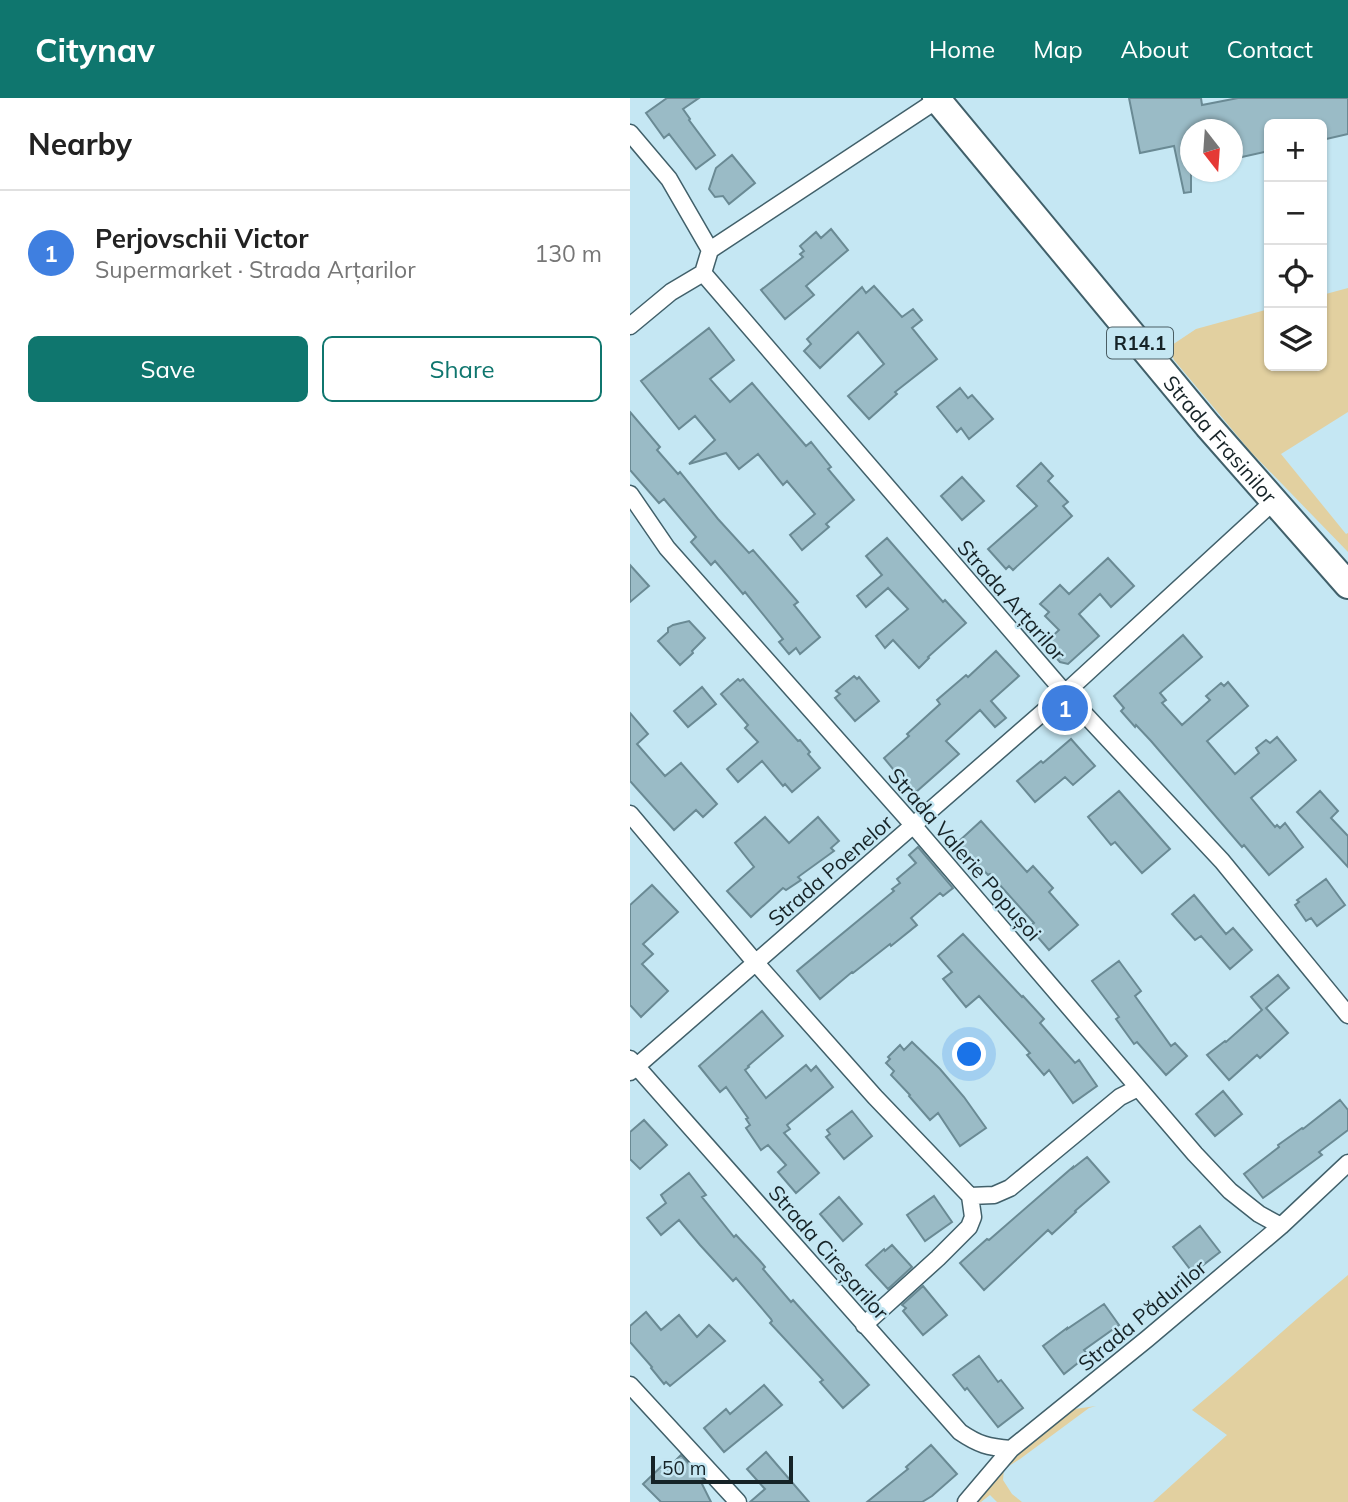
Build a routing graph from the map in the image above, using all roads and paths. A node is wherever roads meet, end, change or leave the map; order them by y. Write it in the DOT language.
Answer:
graph roads {
  1 [pos="937,99"];
  2 [pos="630,133"];
  3 [pos="710,250"];
  4 [pos="703,273"];
  5 [pos="630,326"];
  6 [pos="630,495"];
  7 [pos="1274,501"];
  8 [pos="1348,585"];
  9 [pos="1065,693"];
  10 [pos="630,814"];
  11 [pos="913,825"];
  12 [pos="755,962"];
  13 [pos="1348,1014"];
  14 [pos="632,1066"];
  15 [pos="1138,1087"];
  16 [pos="1348,1163"];
  17 [pos="970,1196"];
  18 [pos="1281,1226"];
  19 [pos="864,1325"];
  20 [pos="630,1385"];
  21 [pos="1011,1449"];
  22 [pos="738,1502"];
  23 [pos="966,1502"];
  1 -- 3 [label="street"];
  1 -- 7 [label="main road, Strada Frasinilor / R14.1"];
  2 -- 3 [label="street"];
  3 -- 4 [label="street"];
  4 -- 5 [label="street"];
  4 -- 9 [label="street, Strada Arțarilor"];
  6 -- 11 [label="street, Strada Valerie Popușoi"];
  7 -- 8 [label="main road, Strada Frasinilor / R14.1"];
  7 -- 9 [label="street, Strada Poenelor"];
  9 -- 11 [label="street, Strada Poenelor"];
  9 -- 13 [label="street, Strada Arțarilor"];
  10 -- 12 [label="street"];
  11 -- 12 [label="street, Strada Poenelor"];
  11 -- 15 [label="street, Strada Valerie Popușoi"];
  12 -- 14 [label="street, Strada Poenelor"];
  12 -- 17 [label="street"];
  14 -- 19 [label="street, Strada Cireșarilor"];
  15 -- 17 [label="street"];
  15 -- 18 [label="street, Strada Valerie Popușoi"];
  16 -- 18 [label="street, Strada Pădurilor"];
  17 -- 19 [label="street"];
  18 -- 21 [label="street, Strada Pădurilor"];
  19 -- 21 [label="street, Strada Cireșarilor"];
  20 -- 22 [label="street"];
  21 -- 23 [label="street, Strada Pădurilor"];
}
